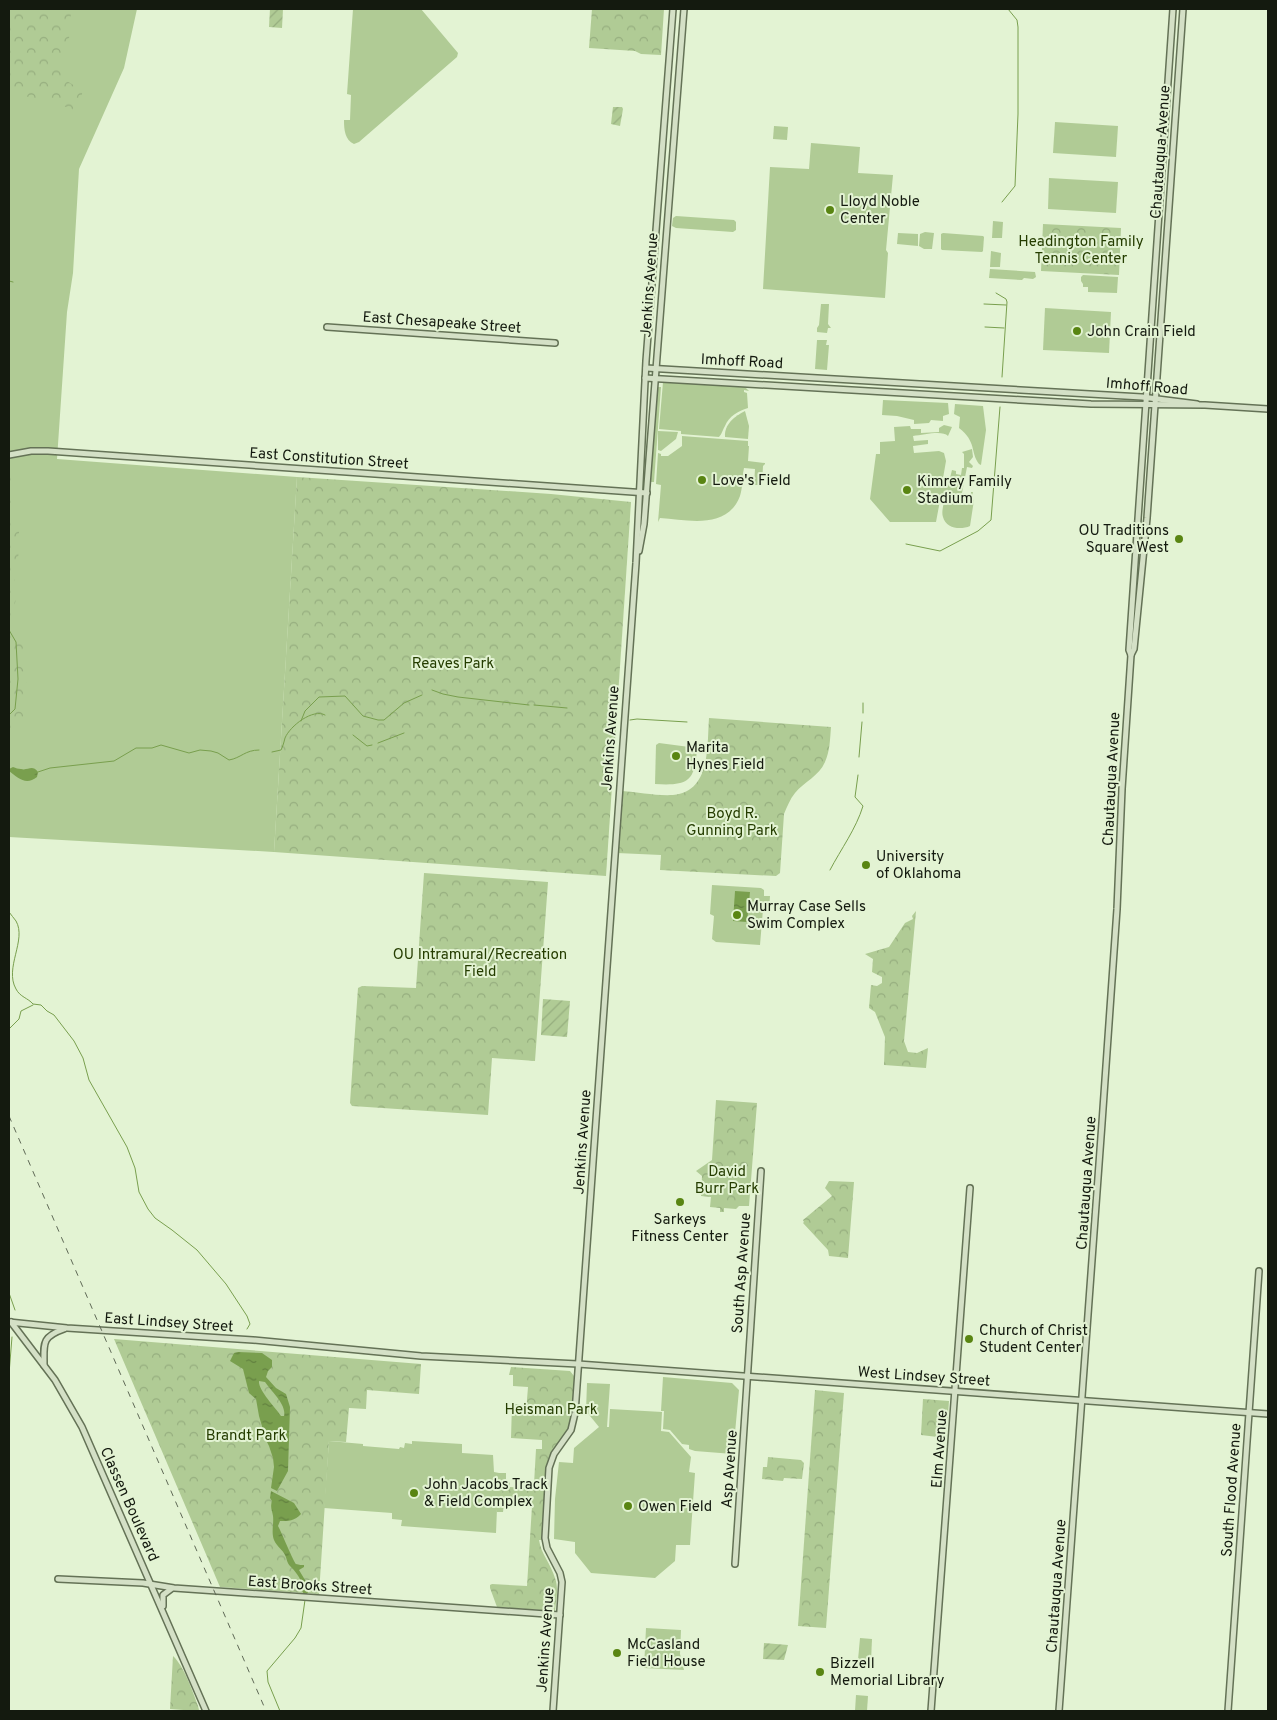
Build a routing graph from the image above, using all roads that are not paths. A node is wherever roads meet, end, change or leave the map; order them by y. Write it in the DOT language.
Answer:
graph roads {
  1 [pos="673,9"];
  2 [pos="684,9"];
  3 [pos="1173,9"];
  4 [pos="1183,9"];
  5 [pos="653,262"];
  6 [pos="663,263"];
  7 [pos="651,298"];
  8 [pos="661,299"];
  9 [pos="327,327"];
  10 [pos="555,342"];
  11 [pos="646,368"];
  12 [pos="656,369"];
  13 [pos="645,378"];
  14 [pos="655,379"];
  15 [pos="1147,398"];
  16 [pos="1155,402"];
  17 [pos="1146,405"];
  18 [pos="1268,409"];
  19 [pos="9,455"];
  20 [pos="640,492"];
  21 [pos="647,493"];
  22 [pos="636,563"];
  23 [pos="1131,655"];
  24 [pos="761,1171"];
  25 [pos="970,1188"];
  26 [pos="1259,1271"];
  27 [pos="10,1322"];
  28 [pos="67,1328"];
  29 [pos="578,1364"];
  30 [pos="44,1365"];
  31 [pos="748,1376"];
  32 [pos="956,1393"];
  33 [pos="1082,1400"];
  34 [pos="1249,1413"];
  35 [pos="1268,1414"];
  36 [pos="735,1564"];
  37 [pos="145,1570"];
  38 [pos="58,1579"];
  39 [pos="136,1583"];
  40 [pos="152,1585"];
  41 [pos="174,1588"];
  42 [pos="163,1610"];
  43 [pos="560,1615"];
  44 [pos="206,1711"];
  45 [pos="554,1711"];
  46 [pos="932,1711"];
  47 [pos="1059,1711"];
  48 [pos="1228,1711"];
  1 -- 5 [label="street, Jenkins Avenue"];
  2 -- 6 [label="street, Jenkins Avenue"];
  3 -- 15 [label="street, Chautauqua Avenue"];
  4 -- 16 [label="street, Chautauqua Avenue"];
  5 -- 6 [label="street"];
  5 -- 7 [label="street, Jenkins Avenue"];
  6 -- 8 [label="street, Jenkins Avenue"];
  7 -- 8 [label="street"];
  7 -- 11 [label="street, Jenkins Avenue"];
  8 -- 12 [label="street, Jenkins Avenue"];
  9 -- 10 [label="street, East Chesapeake Street"];
  11 -- 12 [label="street, Imhoff Road"];
  11 -- 13 [label="street, Jenkins Avenue"];
  12 -- 14 [label="street, Jenkins Avenue"];
  12 -- 15 [label="street, Imhoff Road"];
  13 -- 14 [label="street, Imhoff Road"];
  13 -- 20 [label="street, Jenkins Avenue"];
  14 -- 17 [label="street, Imhoff Road"];
  14 -- 21 [label="street, Jenkins Avenue"];
  15 -- 16 [label="street, Imhoff Road"];
  15 -- 17 [label="street, Chautauqua Avenue"];
  16 -- 17 [label="street, Imhoff Road"];
  16 -- 18 [label="street, Imhoff Road"];
  16 -- 23 [label="street, Chautauqua Avenue"];
  17 -- 23 [label="street, Chautauqua Avenue"];
  19 -- 20 [label="street, East Constitution Street"];
  20 -- 21 [label="street, East Constitution Street"];
  20 -- 22 [label="street, Jenkins Avenue"];
  21 -- 22 [label="street, Jenkins Avenue"];
  22 -- 29 [label="street, Jenkins Avenue"];
  23 -- 33 [label="street, Chautauqua Avenue"];
  24 -- 31 [label="street, South Asp Avenue"];
  25 -- 32 [label="street, Elm Avenue"];
  26 -- 34 [label="street, South Flood Avenue"];
  27 -- 28 [label="street, East Lindsey Street"];
  27 -- 30 [label="street, Classen Boulevard"];
  28 -- 29 [label="street, East Lindsey Street"];
  28 -- 30 [label="street"];
  29 -- 31 [label="street, West Lindsey Street"];
  29 -- 43 [label="street, Jenkins Avenue"];
  30 -- 37 [label="street, Classen Boulevard"];
  31 -- 32 [label="street, West Lindsey Street"];
  31 -- 36 [label="street, Asp Avenue"];
  32 -- 33 [label="street, West Lindsey Street"];
  32 -- 46 [label="street, Elm Avenue"];
  33 -- 34 [label="street, West Lindsey Street"];
  33 -- 47 [label="street, Chautauqua Avenue"];
  34 -- 35 [label="street, West Lindsey Street"];
  34 -- 48 [label="street, South Flood Avenue"];
  37 -- 39 [label="street"];
  37 -- 40 [label="street, Classen Boulevard"];
  38 -- 39 [label="street, East Brooks Street"];
  39 -- 40 [label="street, East Brooks Street"];
  40 -- 41 [label="street, East Brooks Street"];
  40 -- 42 [label="street, Classen Boulevard"];
  41 -- 42 [label="street"];
  41 -- 43 [label="street, East Brooks Street"];
  42 -- 44 [label="street, Classen Boulevard"];
  43 -- 45 [label="street, Jenkins Avenue"];
}
